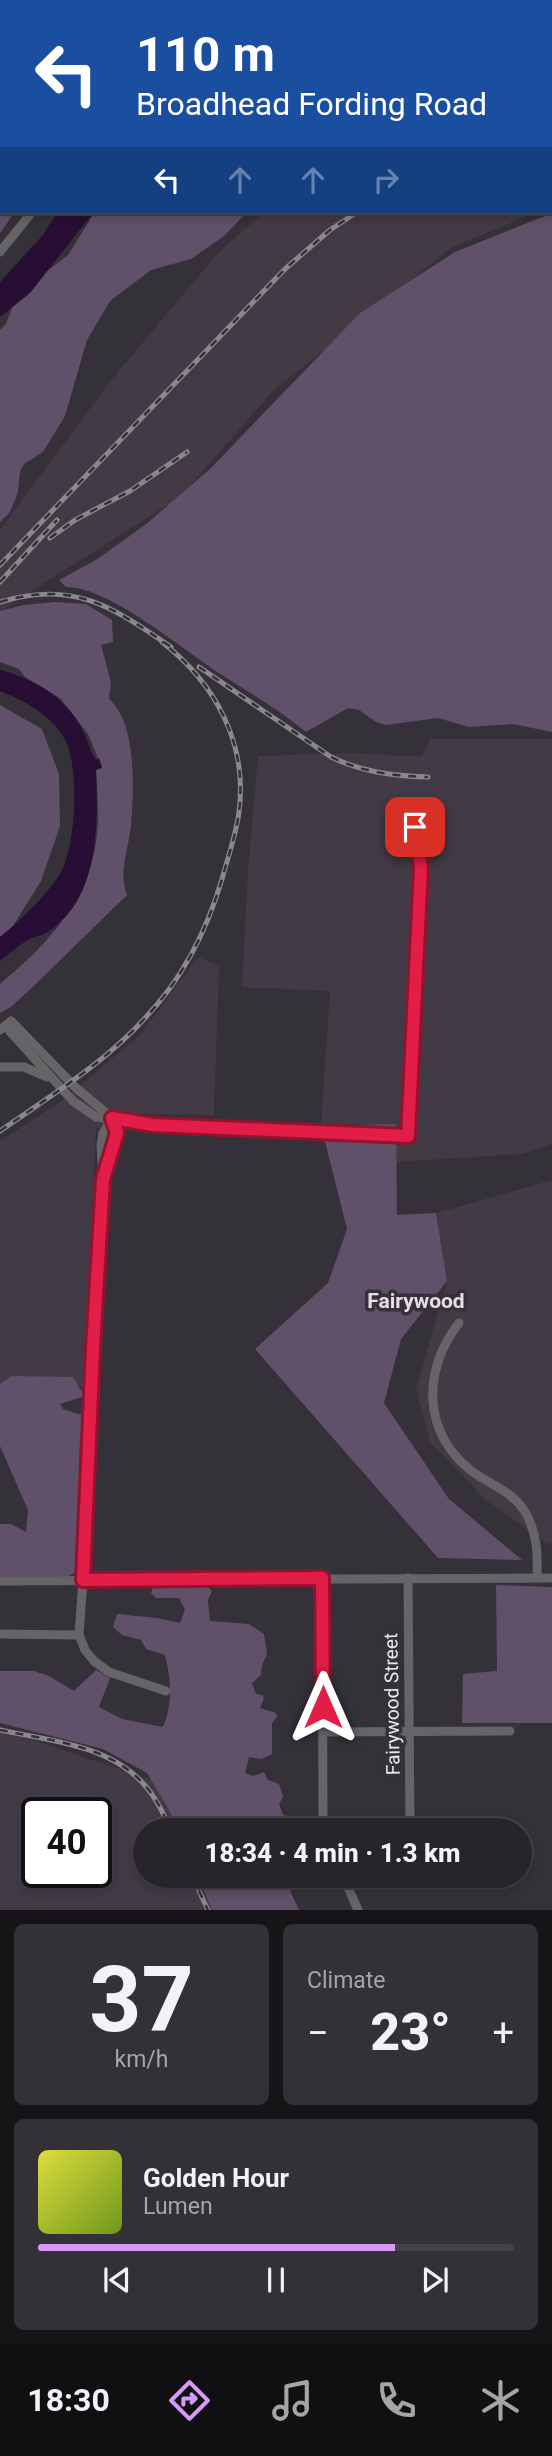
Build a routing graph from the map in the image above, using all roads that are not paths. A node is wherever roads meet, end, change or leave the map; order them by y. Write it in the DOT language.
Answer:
graph roads {
  1 [pos="30,214"];
  2 [pos="0,252"];
  3 [pos="415,827"];
  4 [pos="5,1025"];
  5 [pos="0,1068"];
  6 [pos="58,1084"];
  7 [pos="112,1118"];
  8 [pos="459,1323"];
  9 [pos="322,1578"];
  10 [pos="408,1578"];
  11 [pos="537,1578"];
  12 [pos="552,1578"];
  13 [pos="83,1580"];
  14 [pos="0,1581"];
  15 [pos="0,1634"];
  16 [pos="79,1635"];
  17 [pos="166,1691"];
  18 [pos="410,1731"];
  19 [pos="510,1731"];
  20 [pos="323,1732"];
  21 [pos="323,1818"];
  22 [pos="410,1818"];
  23 [pos="348,1888"];
  24 [pos="358,1910"];
  1 -- 2 [label="street"];
  3 -- 7 [label="street"];
  4 -- 6 [label="street"];
  4 -- 7 [label="street"];
  5 -- 6 [label="street"];
  6 -- 7 [label="street"];
  7 -- 13 [label="street"];
  8 -- 11 [label="street"];
  9 -- 10 [label="street"];
  9 -- 13 [label="street"];
  9 -- 20 [label="street"];
  10 -- 11 [label="street"];
  10 -- 18 [label="street, Fairywood Street"];
  11 -- 12 [label="street"];
  13 -- 14 [label="street"];
  13 -- 16 [label="street"];
  15 -- 16 [label="street"];
  16 -- 17 [label="street"];
  18 -- 19 [label="street"];
  18 -- 20 [label="street"];
  18 -- 22 [label="street, Fairywood Street"];
  20 -- 21 [label="street"];
  23 -- 24 [label="street"];
}
